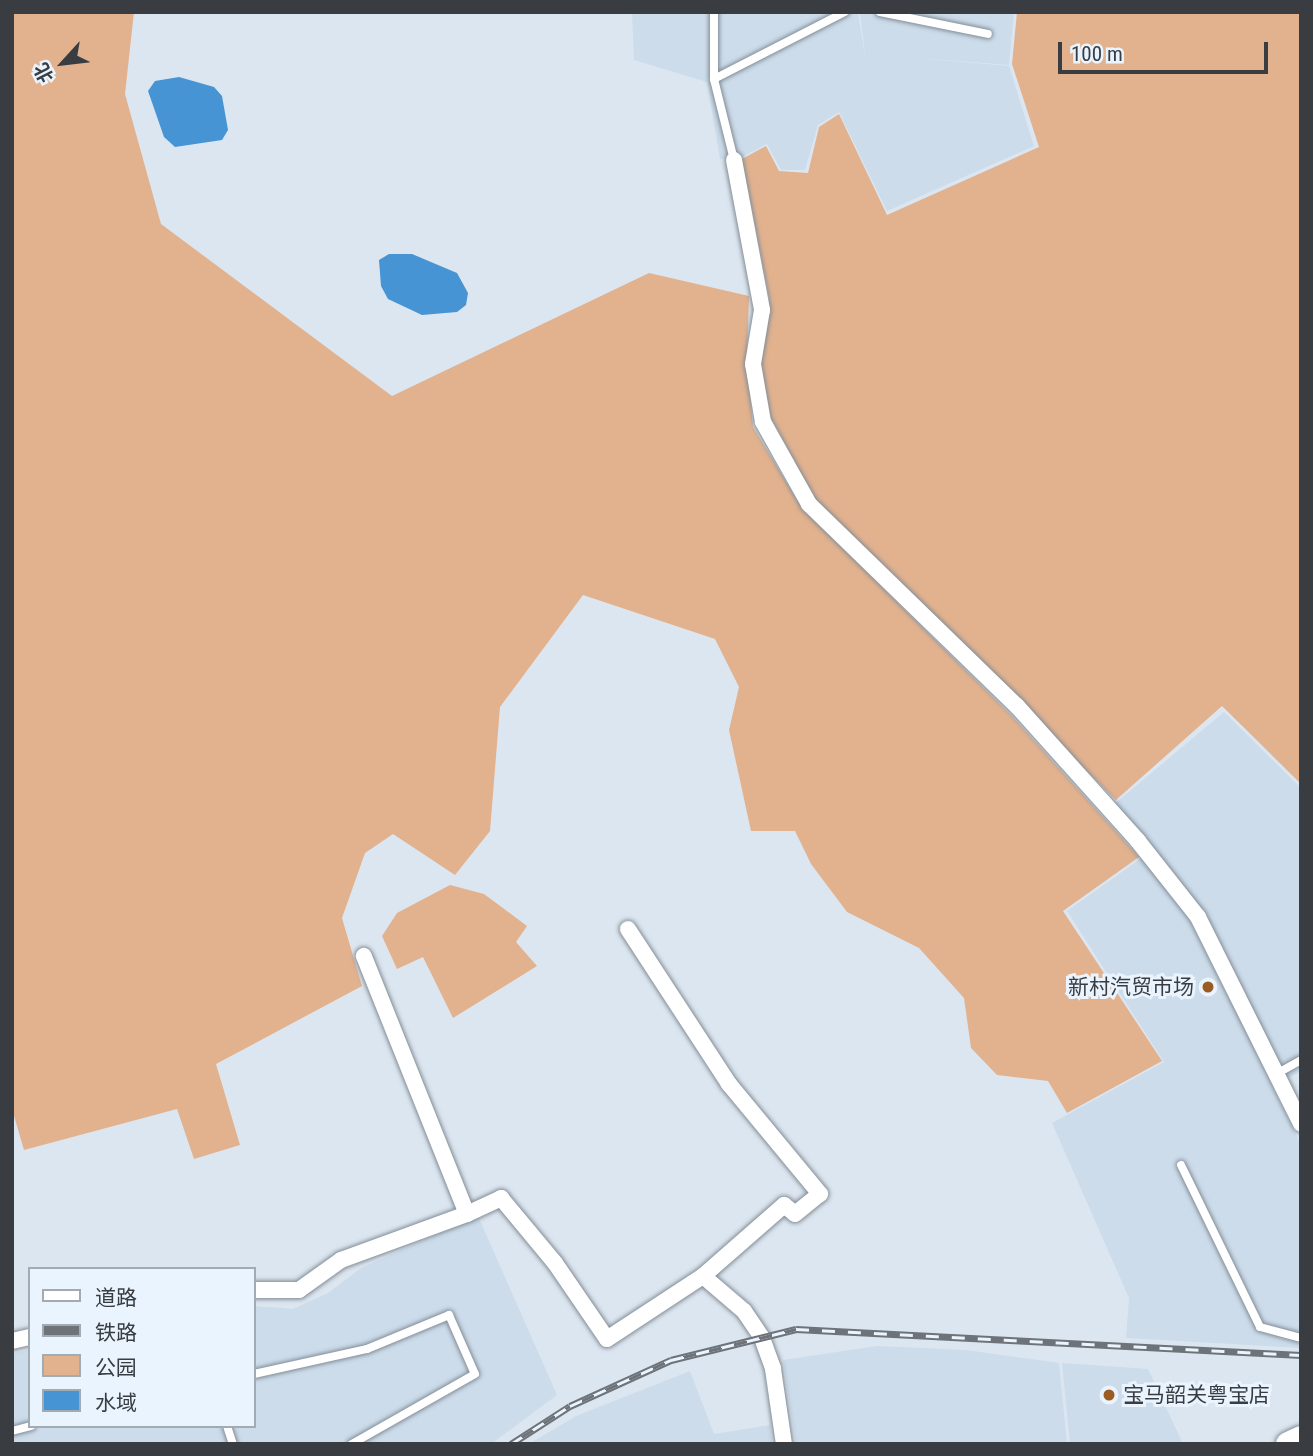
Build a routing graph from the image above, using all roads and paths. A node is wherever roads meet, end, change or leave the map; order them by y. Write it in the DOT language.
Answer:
graph roads {
  1 [pos="713,12"];
  2 [pos="845,12"];
  3 [pos="880,12"];
  4 [pos="988,34"];
  5 [pos="715,79"];
  6 [pos="734,160"];
  7 [pos="628,929"];
  8 [pos="364,956"];
  9 [pos="1301,1060"];
  10 [pos="1276,1074"];
  11 [pos="1301,1124"];
  12 [pos="1181,1165"];
  13 [pos="467,1214"];
  14 [pos="703,1276"];
  15 [pos="256,1290"];
  16 [pos="1301,1338"];
  17 [pos="256,1374"];
  18 [pos="1301,1438"];
  19 [pos="352,1444"];
  20 [pos="784,1444"];
  21 [pos="1288,1444"];
  1 -- 5 [label="lane"];
  2 -- 5 [label="lane"];
  3 -- 4 [label="lane"];
  5 -- 6 [label="lane"];
  6 -- 10 [label="street"];
  7 -- 14 [label="street"];
  8 -- 13 [label="street"];
  9 -- 10 [label="lane"];
  10 -- 11 [label="street"];
  12 -- 16 [label="lane"];
  13 -- 14 [label="street"];
  13 -- 15 [label="street"];
  14 -- 20 [label="street"];
  17 -- 19 [label="lane"];
  18 -- 21 [label="main road"];
}
